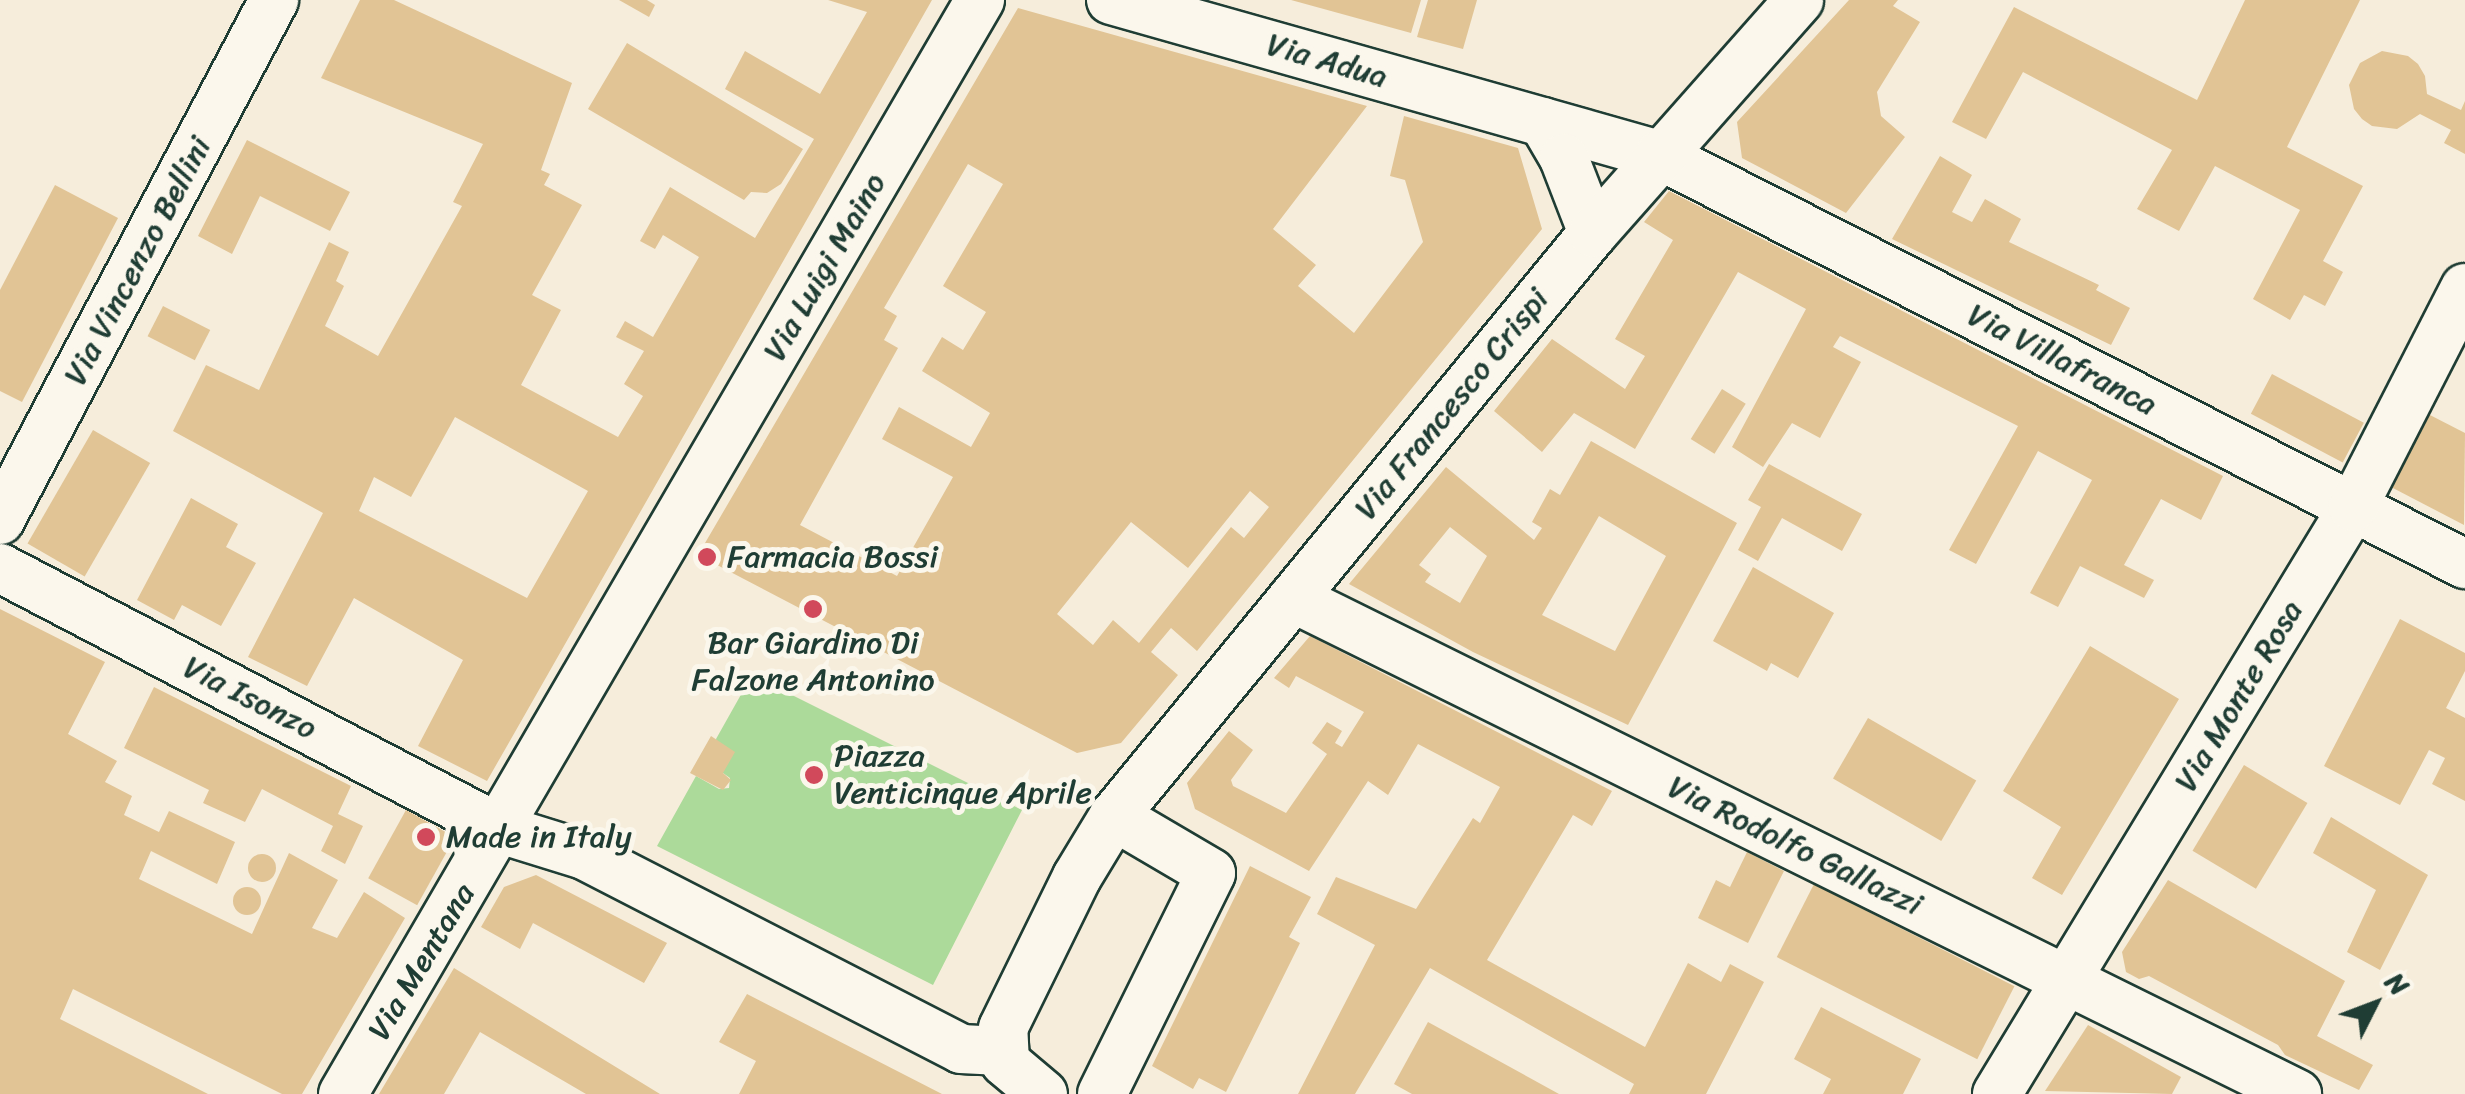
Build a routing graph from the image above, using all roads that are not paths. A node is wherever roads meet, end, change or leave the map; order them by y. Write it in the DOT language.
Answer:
graph roads {
  1 [pos="274,0"];
  2 [pos="980,0"];
  3 [pos="1111,0"];
  4 [pos="1799,0"];
  5 [pos="1542,122"];
  6 [pos="1659,155"];
  7 [pos="1593,232"];
  8 [pos="2465,288"];
  9 [pos="2353,507"];
  10 [pos="0,520"];
  11 [pos="2465,564"];
  12 [pos="0,568"];
  13 [pos="1293,598"];
  14 [pos="1114,816"];
  15 [pos="500,828"];
  16 [pos="2067,980"];
  17 [pos="1001,1051"];
  18 [pos="344,1094"];
  19 [pos="1044,1094"];
  20 [pos="1102,1094"];
  21 [pos="1997,1094"];
  22 [pos="2297,1094"];
  1 -- 10 [label="street, Via Vincenzo Bellini"];
  2 -- 15 [label="street, Via Luigi Maino"];
  3 -- 5 [label="street, Via Adua"];
  4 -- 6 [label="street, Via Francesco Crispi"];
  5 -- 6 [label="street, Via Adua"];
  5 -- 7 [label="street"];
  6 -- 7 [label="street, Via Francesco Crispi"];
  6 -- 9 [label="street, Via Villafranca"];
  7 -- 13 [label="street, Via Francesco Crispi"];
  8 -- 9 [label="street, Via Monte Rosa"];
  9 -- 11 [label="street, Via Villafranca"];
  9 -- 16 [label="street, Via Monte Rosa"];
  12 -- 15 [label="street, Via Isonzo"];
  13 -- 14 [label="street, Via Francesco Crispi"];
  13 -- 16 [label="street, Via Rodolfo Gallazzi"];
  14 -- 17 [label="street"];
  14 -- 20 [label="street"];
  15 -- 17 [label="street"];
  15 -- 18 [label="street, Via Mentana"];
  16 -- 21 [label="street, Via Monte Rosa"];
  16 -- 22 [label="street, Via Rodolfo Gallazzi"];
  17 -- 19 [label="street"];
}
